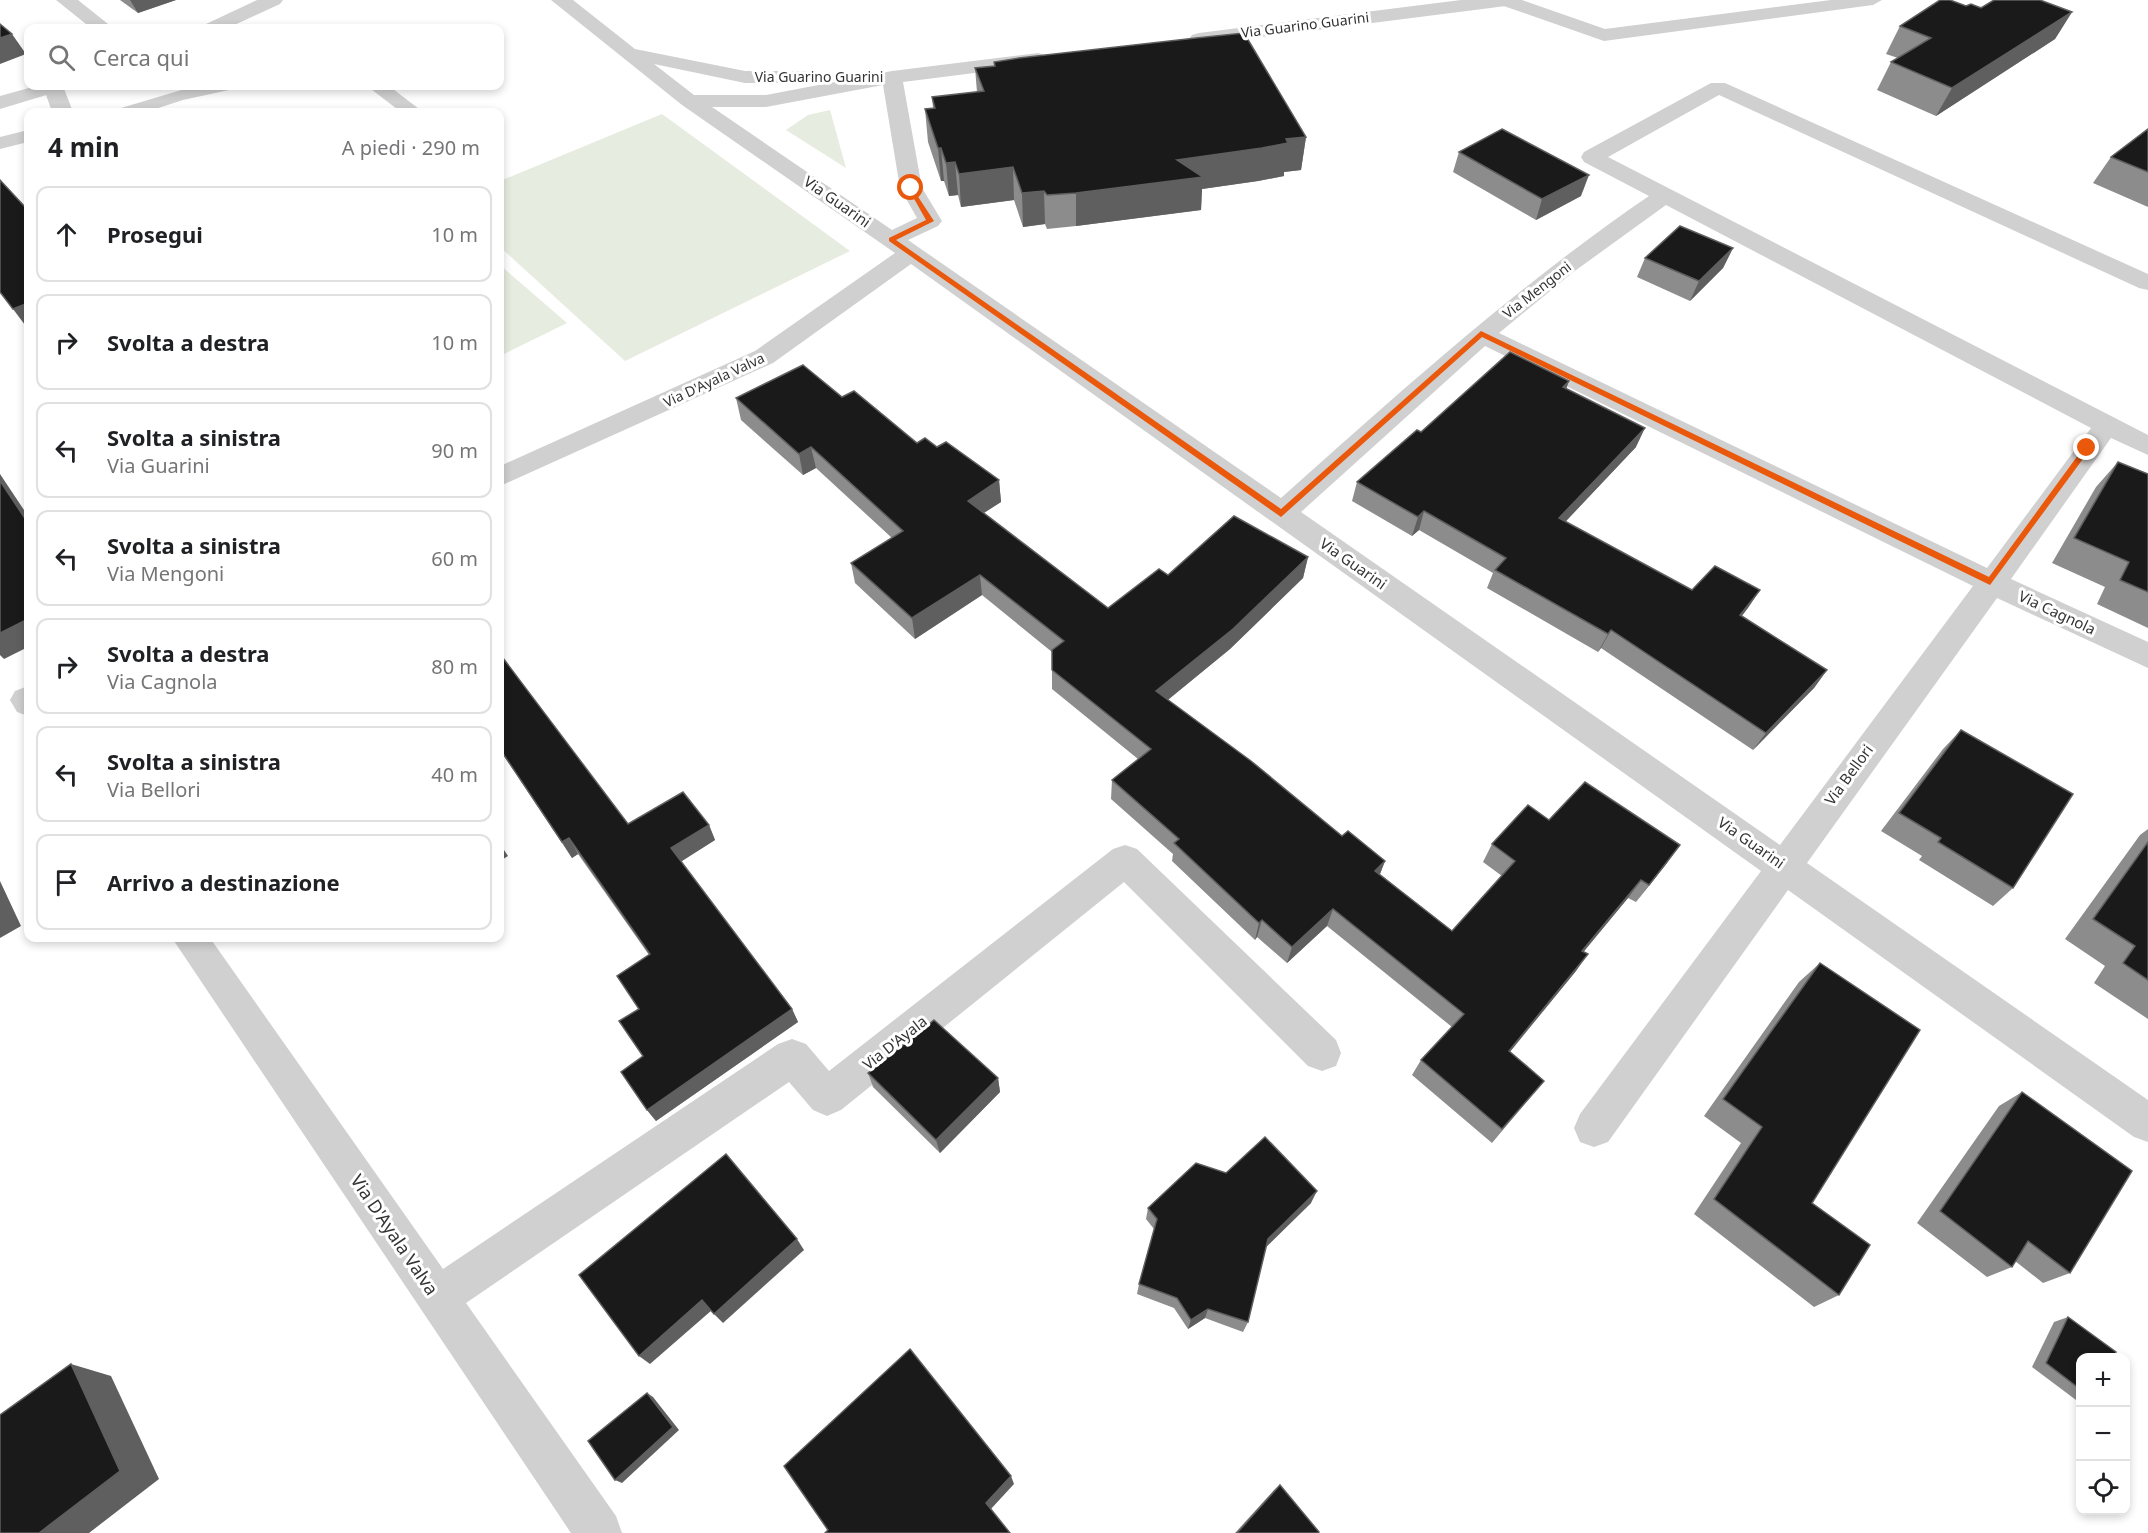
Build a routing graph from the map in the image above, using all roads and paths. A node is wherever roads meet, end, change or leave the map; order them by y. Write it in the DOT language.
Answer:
graph roads {
  1 [pos="66,0"];
  2 [pos="273,0"];
  3 [pos="561,0"];
  4 [pos="1504,0"];
  5 [pos="1873,0"];
  6 [pos="98,24"];
  7 [pos="222,24"];
  8 [pos="1174,42"];
  9 [pos="627,51"];
  10 [pos="1057,57"];
  11 [pos="745,77"];
  12 [pos="892,77"];
  13 [pos="41,90"];
  14 [pos="56,90"];
  15 [pos="174,90"];
  16 [pos="383,90"];
  17 [pos="689,101"];
  18 [pos="766,101"];
  19 [pos="0,103"];
  20 [pos="63,108"];
  21 [pos="136,108"];
  22 [pos="408,108"];
  23 [pos="734,131"];
  24 [pos="24,137"];
  25 [pos="0,143"];
  26 [pos="1665,195"];
  27 [pos="901,246"];
  28 [pos="2148,283"];
  29 [pos="1481,333"];
  30 [pos="2107,424"];
  31 [pos="2148,446"];
  32 [pos="504,475"];
  33 [pos="1281,514"];
  34 [pos="1990,582"];
  35 [pos="2148,656"];
  36 [pos="1784,866"];
  37 [pos="193,942"];
  38 [pos="1322,1053"];
  39 [pos="2148,1124"];
  40 [pos="1594,1128"];
  41 [pos="437,1298"];
  42 [pos="599,1533"];
  1 -- 6 [label="street"];
  2 -- 7 [label="street"];
  3 -- 9 [label="street, Via Guarini"];
  4 -- 5 [label="lane, Via Guarino Guarini"];
  4 -- 8 [label="street, Via Guarino Guarini"];
  9 -- 11 [label="street, Via Guarino Guarini"];
  9 -- 17 [label="street, Via Guarini"];
  10 -- 12 [label="street, Via Guarino Guarini"];
  11 -- 12 [label="street, Via Guarino Guarini"];
  11 -- 17 [label="street, Via Guarino Guarini"];
  12 -- 18 [label="street, Via Guarino Guarini"];
  12 -- 27 [label="street, Via D'Ayala Valva"];
  13 -- 19 [label="street"];
  14 -- 20 [label="lane"];
  15 -- 21 [label="lane"];
  16 -- 22 [label="lane"];
  17 -- 18 [label="street, Via Guarino Guarini"];
  17 -- 23 [label="street, Via Guarini"];
  18 -- 23 [label="street, Via Guarino Guarini"];
  23 -- 27 [label="street, Via Guarini"];
  24 -- 25 [label="lane"];
  26 -- 28 [label="street"];
  26 -- 29 [label="street, Via Mengoni"];
  26 -- 30 [label="street"];
  27 -- 32 [label="street, Via D'Ayala Valva"];
  27 -- 33 [label="street, Via Guarini"];
  29 -- 33 [label="street, Via Mengoni"];
  29 -- 34 [label="street, Via Cagnola"];
  30 -- 31 [label="street"];
  30 -- 34 [label="street, Via Bellori"];
  33 -- 36 [label="street, Via Guarini"];
  34 -- 35 [label="street, Via Cagnola"];
  34 -- 36 [label="street, Via Bellori"];
  36 -- 39 [label="street, Via Guarini"];
  36 -- 40 [label="street, Via Bellori"];
  37 -- 41 [label="street, Via D'Ayala Valva"];
  38 -- 41 [label="street, Via D'Ayala"];
  41 -- 42 [label="street, Via D'Ayala Valva"];
}
